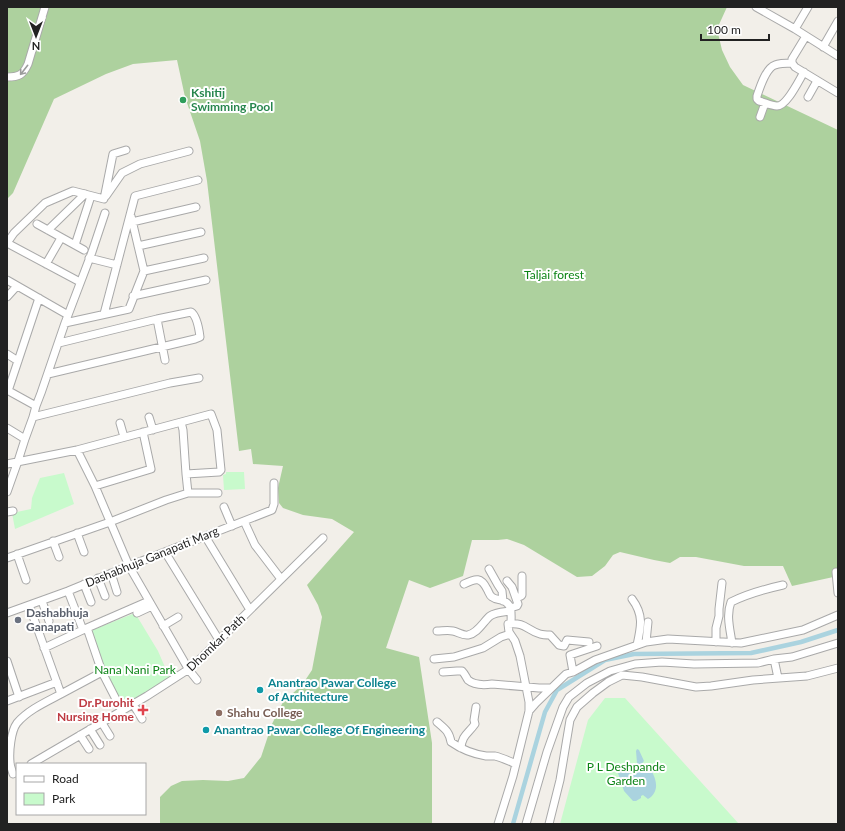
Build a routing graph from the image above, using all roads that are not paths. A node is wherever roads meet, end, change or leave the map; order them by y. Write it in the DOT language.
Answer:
graph roads {
  1 [pos="45,7"];
  2 [pos="756,7"];
  3 [pos="808,7"];
  4 [pos="765,9"];
  5 [pos="838,20"];
  6 [pos="795,29"];
  7 [pos="806,36"];
  8 [pos="823,47"];
  9 [pos="838,56"];
  10 [pos="792,63"];
  11 [pos="804,72"];
  12 [pos="7,77"];
  13 [pos="817,80"];
  14 [pos="838,93"];
  15 [pos="808,97"];
  16 [pos="765,103"];
  17 [pos="760,117"];
  18 [pos="126,150"];
  19 [pos="189,150"];
  20 [pos="198,180"];
  21 [pos="88,195"];
  22 [pos="104,199"];
  23 [pos="196,207"];
  24 [pos="105,213"];
  25 [pos="130,214"];
  26 [pos="132,222"];
  27 [pos="37,224"];
  28 [pos="48,230"];
  29 [pos="125,232"];
  30 [pos="134,232"];
  31 [pos="201,232"];
  32 [pos="61,238"];
  33 [pos="7,243"];
  34 [pos="75,245"];
  35 [pos="138,246"];
  36 [pos="84,250"];
  37 [pos="89,258"];
  38 [pos="204,258"];
  39 [pos="46,264"];
  40 [pos="117,265"];
  41 [pos="144,271"];
  42 [pos="7,280"];
  43 [pos="206,280"];
  44 [pos="80,282"];
  45 [pos="17,286"];
  46 [pos="133,296"];
  47 [pos="7,297"];
  48 [pos="39,298"];
  49 [pos="104,314"];
  50 [pos="68,315"];
  51 [pos="157,319"];
  52 [pos="65,323"];
  53 [pos="59,343"];
  54 [pos="163,347"];
  55 [pos="7,354"];
  56 [pos="166,360"];
  57 [pos="18,361"];
  58 [pos="48,374"];
  59 [pos="199,378"];
  60 [pos="8,390"];
  61 [pos="36,406"];
  62 [pos="33,417"];
  63 [pos="150,417"];
  64 [pos="181,422"];
  65 [pos="120,423"];
  66 [pos="7,428"];
  67 [pos="153,430"];
  68 [pos="143,432"];
  69 [pos="124,437"];
  70 [pos="25,438"];
  71 [pos="76,450"];
  72 [pos="18,462"];
  73 [pos="7,464"];
  74 [pos="186,474"];
  75 [pos="274,483"];
  76 [pos="95,486"];
  77 [pos="7,492"];
  78 [pos="188,493"];
  79 [pos="218,493"];
  80 [pos="224,506"];
  81 [pos="244,521"];
  82 [pos="110,522"];
  83 [pos="232,526"];
  84 [pos="77,533"];
  85 [pos="205,536"];
  86 [pos="323,538"];
  87 [pos="53,541"];
  88 [pos="84,552"];
  89 [pos="165,552"];
  90 [pos="17,554"];
  91 [pos="58,557"];
  92 [pos="7,558"];
  93 [pos="129,566"];
  94 [pos="489,569"];
  95 [pos="836,572"];
  96 [pos="111,573"];
  97 [pos="522,576"];
  98 [pos="98,578"];
  99 [pos="281,579"];
  100 [pos="26,580"];
  101 [pos="507,581"];
  102 [pos="722,583"];
  103 [pos="84,584"];
  104 [pos="464,584"];
  105 [pos="783,585"];
  106 [pos="68,591"];
  107 [pos="117,592"];
  108 [pos="838,593"];
  109 [pos="105,596"];
  110 [pos="516,598"];
  111 [pos="632,599"];
  112 [pos="42,601"];
  113 [pos="503,601"];
  114 [pos="91,602"];
  115 [pos="720,602"];
  116 [pos="731,602"];
  117 [pos="150,604"];
  118 [pos="29,605"];
  119 [pos="250,610"];
  120 [pos="511,610"];
  121 [pos="7,613"];
  122 [pos="137,613"];
  123 [pos="838,615"];
  124 [pos="178,617"];
  125 [pos="49,621"];
  126 [pos="648,622"];
  127 [pos="511,624"];
  128 [pos="164,626"];
  129 [pos="85,629"];
  130 [pos="437,631"];
  131 [pos="510,634"];
  132 [pos="220,640"];
  133 [pos="589,642"];
  134 [pos="646,642"];
  135 [pos="716,642"];
  136 [pos="732,643"];
  137 [pos="838,643"];
  138 [pos="637,645"];
  139 [pos="597,646"];
  140 [pos="44,648"];
  141 [pos="434,659"];
  142 [pos="774,659"];
  143 [pos="7,661"];
  144 [pos="838,668"];
  145 [pos="189,670"];
  146 [pos="102,672"];
  147 [pos="443,672"];
  148 [pos="574,672"];
  149 [pos="778,678"];
  150 [pos="197,680"];
  151 [pos="57,682"];
  152 [pos="526,687"];
  153 [pos="551,688"];
  154 [pos="61,694"];
  155 [pos="19,697"];
  156 [pos="7,701"];
  157 [pos="133,704"];
  158 [pos="476,707"];
  159 [pos="122,711"];
  160 [pos="529,711"];
  161 [pos="142,719"];
  162 [pos="437,722"];
  163 [pos="102,723"];
  164 [pos="90,730"];
  165 [pos="80,735"];
  166 [pos="110,736"];
  167 [pos="100,745"];
  168 [pos="461,748"];
  169 [pos="89,749"];
  170 [pos="33,763"];
  171 [pos="516,764"];
  172 [pos="12,774"];
  173 [pos="498,824"];
  174 [pos="526,824"];
  175 [pos="549,824"];
  1 -- 12 [label="street, one-way"];
  2 -- 4 [label="street"];
  3 -- 6 [label="street"];
  4 -- 6 [label="street"];
  5 -- 8 [label="street"];
  6 -- 7 [label="street"];
  7 -- 8 [label="street"];
  7 -- 10 [label="street"];
  8 -- 9 [label="street"];
  10 -- 11 [label="street"];
  10 -- 16 [label="street"];
  11 -- 13 [label="street"];
  11 -- 16 [label="street"];
  13 -- 14 [label="street"];
  13 -- 15 [label="street"];
  16 -- 17 [label="street"];
  18 -- 22 [label="street"];
  19 -- 22 [label="street"];
  20 -- 25 [label="street"];
  21 -- 22 [label="street"];
  21 -- 28 [label="street"];
  21 -- 33 [label="street"];
  21 -- 34 [label="street"];
  23 -- 26 [label="street"];
  24 -- 37 [label="street"];
  25 -- 26 [label="street"];
  25 -- 29 [label="street"];
  26 -- 30 [label="street"];
  27 -- 28 [label="street"];
  28 -- 32 [label="street"];
  29 -- 30 [label="street"];
  29 -- 40 [label="street"];
  30 -- 35 [label="street"];
  31 -- 35 [label="street"];
  32 -- 34 [label="street"];
  32 -- 39 [label="street"];
  33 -- 39 [label="street"];
  34 -- 36 [label="street"];
  35 -- 41 [label="street"];
  37 -- 40 [label="street"];
  37 -- 44 [label="street"];
  38 -- 41 [label="street"];
  39 -- 44 [label="street"];
  40 -- 49 [label="street"];
  41 -- 46 [label="street"];
  42 -- 45 [label="street"];
  43 -- 46 [label="street"];
  44 -- 50 [label="street"];
  45 -- 47 [label="street"];
  45 -- 48 [label="street"];
  46 -- 49 [label="street"];
  48 -- 50 [label="street"];
  48 -- 57 [label="street"];
  49 -- 52 [label="street"];
  50 -- 52 [label="street"];
  51 -- 53 [label="street"];
  51 -- 54 [label="street"];
  51 -- 54 [label="street"];
  52 -- 53 [label="street"];
  53 -- 58 [label="street"];
  54 -- 56 [label="street"];
  54 -- 58 [label="street"];
  55 -- 57 [label="street"];
  57 -- 60 [label="street"];
  58 -- 61 [label="street"];
  59 -- 62 [label="street"];
  60 -- 61 [label="street"];
  61 -- 62 [label="street"];
  62 -- 70 [label="street"];
  63 -- 67 [label="street"];
  64 -- 67 [label="street"];
  64 -- 74 [label="street"];
  64 -- 74 [label="street"];
  65 -- 69 [label="street"];
  66 -- 70 [label="street"];
  67 -- 68 [label="street"];
  68 -- 69 [label="street"];
  68 -- 76 [label="street"];
  69 -- 71 [label="street"];
  70 -- 72 [label="street"];
  71 -- 72 [label="street"];
  71 -- 76 [label="street"];
  72 -- 73 [label="street"];
  72 -- 77 [label="street"];
  74 -- 78 [label="street"];
  75 -- 81 [label="street, Dashabhuja Ganapati Marg"];
  76 -- 82 [label="street"];
  78 -- 79 [label="street"];
  78 -- 82 [label="street"];
  80 -- 83 [label="street"];
  81 -- 83 [label="street, Dashabhuja Ganapati Marg"];
  81 -- 99 [label="street"];
  82 -- 84 [label="street"];
  82 -- 93 [label="street"];
  83 -- 85 [label="street, Dashabhuja Ganapati Marg"];
  84 -- 87 [label="street"];
  84 -- 88 [label="street"];
  85 -- 89 [label="street, Dashabhuja Ganapati Marg"];
  85 -- 119 [label="street"];
  86 -- 99 [label="street, Dhomkar Path"];
  87 -- 90 [label="street"];
  87 -- 91 [label="street"];
  89 -- 93 [label="street, Dashabhuja Ganapati Marg"];
  89 -- 132 [label="street"];
  90 -- 92 [label="street"];
  90 -- 100 [label="street"];
  93 -- 96 [label="street, Dashabhuja Ganapati Marg"];
  93 -- 117 [label="street"];
  94 -- 113 [label="street"];
  95 -- 108 [label="street"];
  96 -- 98 [label="street, Dashabhuja Ganapati Marg"];
  96 -- 107 [label="street"];
  97 -- 110 [label="street"];
  98 -- 103 [label="street, Dashabhuja Ganapati Marg"];
  98 -- 109 [label="street"];
  99 -- 119 [label="street, Dhomkar Path"];
  101 -- 110 [label="street"];
  102 -- 115 [label="street"];
  103 -- 106 [label="street, Dashabhuja Ganapati Marg"];
  103 -- 114 [label="street"];
  104 -- 113 [label="street"];
  105 -- 116 [label="street"];
  106 -- 112 [label="street, Dashabhuja Ganapati Marg"];
  106 -- 129 [label="street"];
  110 -- 120 [label="street"];
  111 -- 138 [label="street"];
  112 -- 118 [label="street, Dashabhuja Ganapati Marg"];
  112 -- 125 [label="street"];
  113 -- 120 [label="street"];
  115 -- 116 [label="street"];
  115 -- 135 [label="street"];
  116 -- 136 [label="street"];
  117 -- 122 [label="street"];
  117 -- 128 [label="street"];
  117 -- 129 [label="street"];
  118 -- 121 [label="street, Dashabhuja Ganapati Marg"];
  118 -- 140 [label="street"];
  119 -- 132 [label="street, Dhomkar Path"];
  120 -- 127 [label="street"];
  120 -- 130 [label="street"];
  123 -- 136 [label="street"];
  124 -- 128 [label="street"];
  126 -- 134 [label="street"];
  127 -- 131 [label="street"];
  127 -- 133 [label="street"];
  128 -- 145 [label="street"];
  129 -- 140 [label="street"];
  129 -- 146 [label="street"];
  131 -- 141 [label="street"];
  131 -- 152 [label="street"];
  132 -- 145 [label="street, Dhomkar Path"];
  134 -- 135 [label="street"];
  134 -- 138 [label="street"];
  135 -- 136 [label="street"];
  137 -- 142 [label="street"];
  138 -- 148 [label="street"];
  139 -- 148 [label="street"];
  140 -- 151 [label="street"];
  142 -- 149 [label="street"];
  142 -- 174 [label="street"];
  143 -- 155 [label="street"];
  144 -- 149 [label="street"];
  145 -- 150 [label="street"];
  145 -- 157 [label="street, Dhomkar Path"];
  146 -- 154 [label="street"];
  146 -- 159 [label="street"];
  147 -- 152 [label="street"];
  148 -- 153 [label="street"];
  149 -- 175 [label="street"];
  151 -- 154 [label="street"];
  151 -- 155 [label="street"];
  152 -- 153 [label="street"];
  152 -- 160 [label="street"];
  153 -- 160 [label="street"];
  154 -- 172 [label="street"];
  155 -- 156 [label="street"];
  157 -- 159 [label="street, Dhomkar Path"];
  157 -- 161 [label="street"];
  158 -- 168 [label="street"];
  159 -- 163 [label="street, Dhomkar Path"];
  160 -- 171 [label="street"];
  162 -- 168 [label="street"];
  163 -- 164 [label="street, Dhomkar Path"];
  163 -- 166 [label="street"];
  164 -- 165 [label="street, Dhomkar Path"];
  164 -- 167 [label="street"];
  165 -- 169 [label="street"];
  165 -- 170 [label="street, Dhomkar Path"];
  168 -- 171 [label="street"];
  171 -- 173 [label="street"];
}
